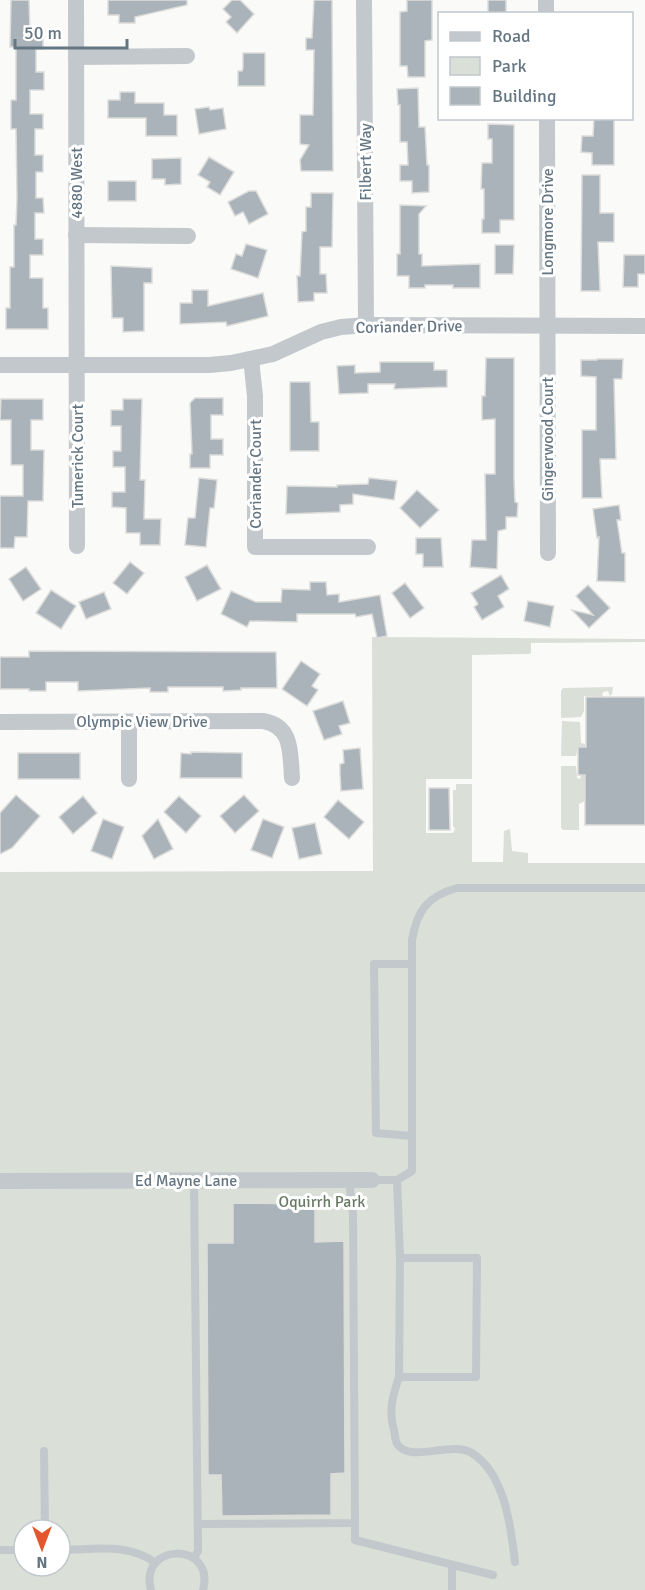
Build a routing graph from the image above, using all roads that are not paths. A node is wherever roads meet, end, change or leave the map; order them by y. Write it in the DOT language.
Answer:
graph roads {
  1 [pos="76,0"];
  2 [pos="364,0"];
  3 [pos="76,57"];
  4 [pos="187,57"];
  5 [pos="547,120"];
  6 [pos="76,235"];
  7 [pos="188,236"];
  8 [pos="366,325"];
  9 [pos="547,326"];
  10 [pos="645,326"];
  11 [pos="251,359"];
  12 [pos="0,365"];
  13 [pos="77,365"];
  14 [pos="77,546"];
  15 [pos="368,547"];
  16 [pos="548,553"];
  17 [pos="0,722"];
  18 [pos="129,722"];
  19 [pos="292,778"];
  20 [pos="129,779"];
  21 [pos="645,888"];
  22 [pos="412,964"];
  23 [pos="412,1136"];
  24 [pos="194,1180"];
  25 [pos="349,1180"];
  26 [pos="372,1180"];
  27 [pos="397,1180"];
  28 [pos="0,1181"];
  29 [pos="400,1257"];
  30 [pos="399,1377"];
  31 [pos="44,1451"];
  32 [pos="45,1518"];
  33 [pos="355,1523"];
  34 [pos="198,1524"];
  35 [pos="72,1550"];
  36 [pos="194,1558"];
  37 [pos="514,1562"];
  38 [pos="155,1563"];
  39 [pos="452,1565"];
  40 [pos="494,1575"];
  41 [pos="151,1590"];
  42 [pos="203,1590"];
  43 [pos="452,1590"];
  1 -- 3 [label="street, 4880 West"];
  2 -- 8 [label="street, Filbert Way"];
  3 -- 4 [label="street"];
  3 -- 6 [label="street, 4880 West"];
  5 -- 9 [label="street, Longmore Drive"];
  6 -- 7 [label="street"];
  6 -- 13 [label="street, 4880 West"];
  8 -- 9 [label="street, Coriander Drive"];
  8 -- 11 [label="street, Coriander Drive"];
  9 -- 10 [label="street, Coriander Drive"];
  9 -- 16 [label="street, Gingerwood Court"];
  11 -- 13 [label="street, Coriander Drive"];
  11 -- 15 [label="street, Coriander Court"];
  12 -- 13 [label="street, Coriander Drive"];
  13 -- 14 [label="street, Tumerick Court"];
  17 -- 18 [label="street, Olympic View Drive"];
  18 -- 19 [label="street, Olympic View Drive"];
  18 -- 20 [label="street"];
  21 -- 22 [label="lane"];
  22 -- 23 [label="lane"];
  22 -- 23 [label="lane"];
  23 -- 27 [label="lane"];
  24 -- 25 [label="street, Ed Mayne Lane"];
  24 -- 28 [label="street, Ed Mayne Lane"];
  24 -- 34 [label="lane"];
  25 -- 26 [label="street, Ed Mayne Lane"];
  25 -- 33 [label="lane"];
  26 -- 27 [label="lane"];
  27 -- 29 [label="lane"];
  29 -- 30 [label="lane"];
  29 -- 30 [label="lane"];
  30 -- 37 [label="lane"];
  31 -- 32 [label="lane"];
  33 -- 34 [label="lane"];
  33 -- 39 [label="lane"];
  34 -- 36 [label="lane"];
  35 -- 38 [label="lane"];
  36 -- 38 [label="lane"];
  36 -- 42 [label="lane"];
  38 -- 41 [label="lane"];
  39 -- 40 [label="lane"];
  39 -- 43 [label="lane"];
}
